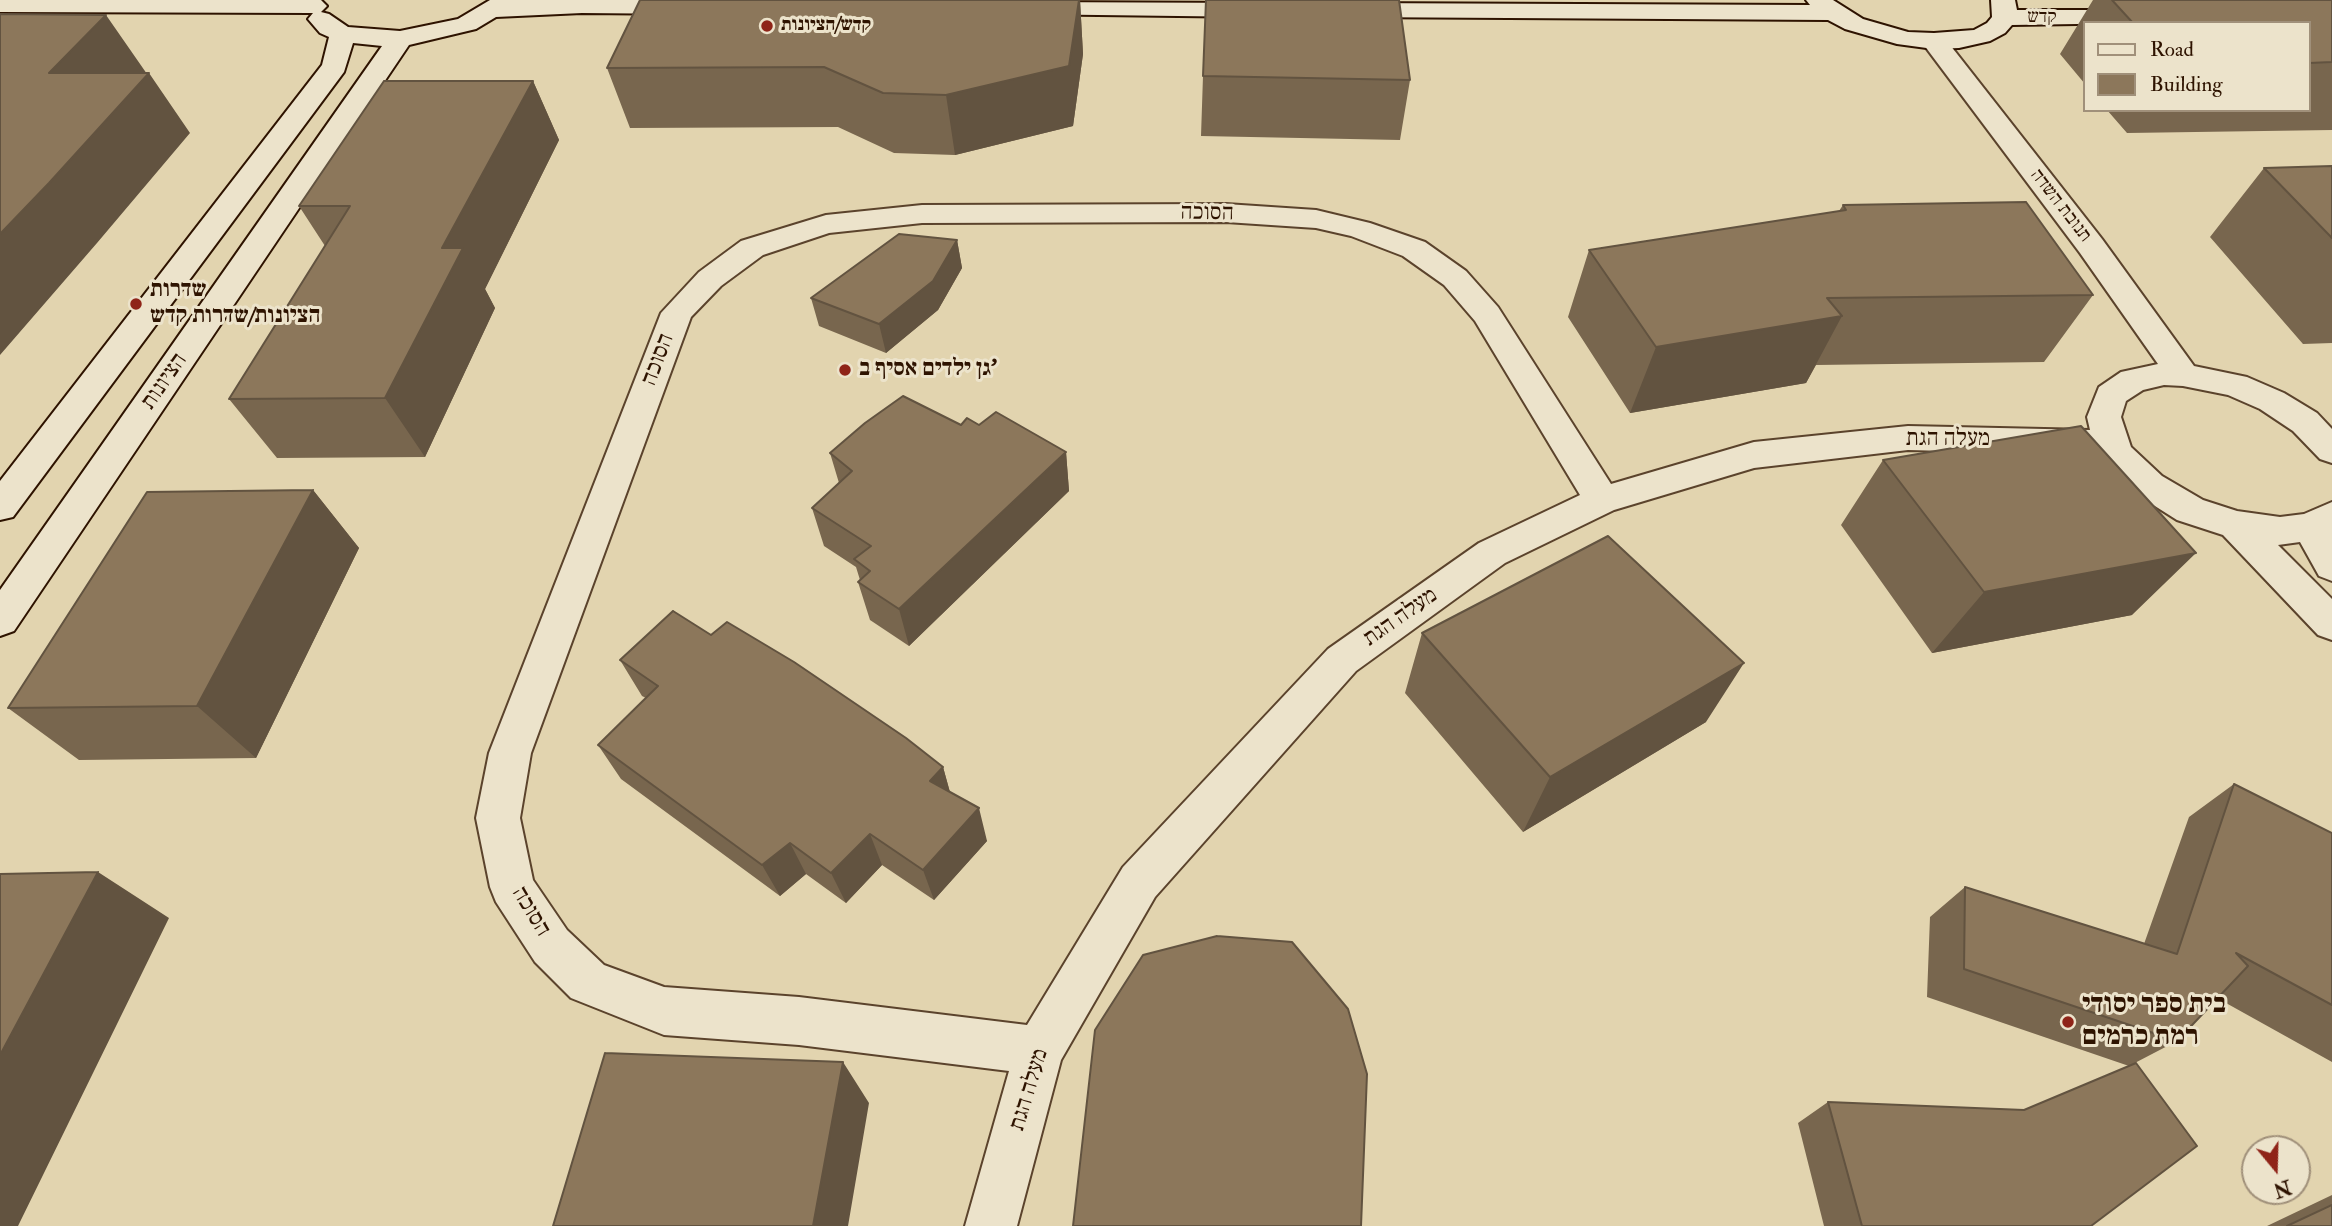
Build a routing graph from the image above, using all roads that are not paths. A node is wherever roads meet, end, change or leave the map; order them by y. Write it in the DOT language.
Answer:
graph roads {
  1 [pos="316,3"];
  2 [pos="0,5"];
  3 [pos="500,5"];
  4 [pos="715,7"];
  5 [pos="1826,7"];
  6 [pos="1001,8"];
  7 [pos="2004,9"];
  8 [pos="1278,10"];
  9 [pos="1320,10"];
  10 [pos="2155,17"];
  11 [pos="342,34"];
  12 [pos="400,39"];
  13 [pos="1934,41"];
  14 [pos="2183,375"];
  15 [pos="2110,443"];
  16 [pos="2331,448"];
  17 [pos="1602,500"];
  18 [pos="0,507"];
  19 [pos="2321,521"];
  20 [pos="2236,525"];
  21 [pos="2332,566"];
  22 [pos="0,620"];
  23 [pos="2332,624"];
  24 [pos="1039,1051"];
  25 [pos="991,1226"];
  1 -- 2 [label="street"];
  1 -- 11 [label="street"];
  3 -- 4 [label="street"];
  3 -- 12 [label="street"];
  5 -- 9 [label="street"];
  5 -- 13 [label="street"];
  6 -- 8 [label="street"];
  7 -- 10 [label="street, קדש"];
  7 -- 13 [label="street"];
  11 -- 12 [label="street"];
  11 -- 18 [label="street"];
  12 -- 22 [label="street, הציונות"];
  13 -- 14 [label="street, תנובת השדה"];
  14 -- 15 [label="street"];
  14 -- 16 [label="street"];
  15 -- 17 [label="street, מעלה הגת"];
  15 -- 20 [label="street"];
  17 -- 24 [label="street, מעלה הגת"];
  17 -- 24 [label="street, הסוכה"];
  19 -- 20 [label="street"];
  19 -- 21 [label="street"];
  20 -- 23 [label="street"];
  24 -- 25 [label="street, מעלה הגת"];
}
